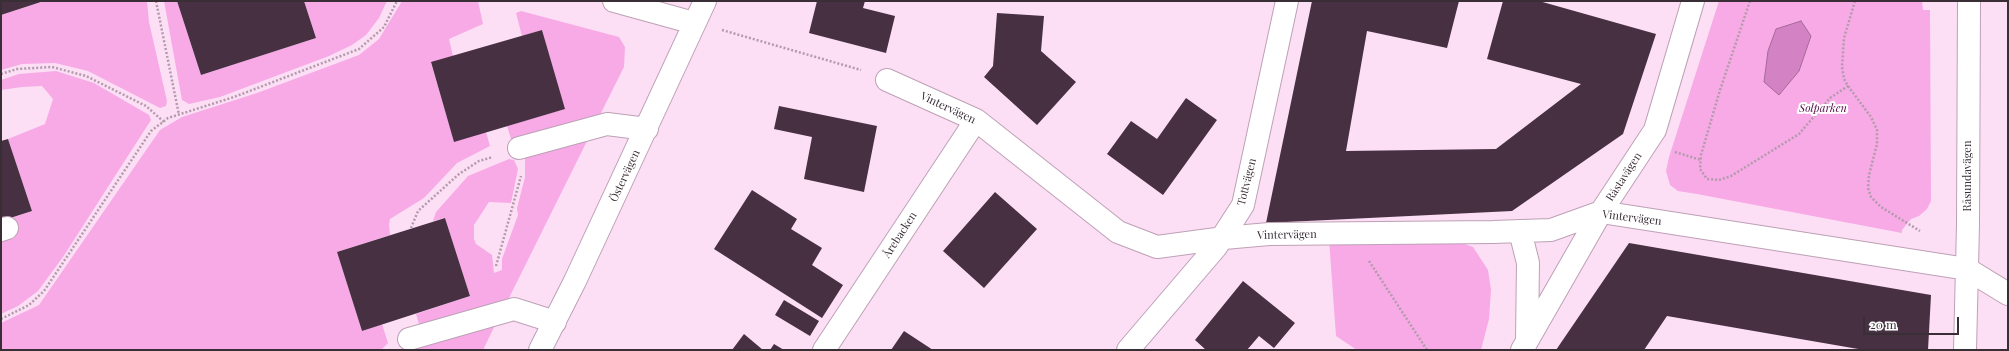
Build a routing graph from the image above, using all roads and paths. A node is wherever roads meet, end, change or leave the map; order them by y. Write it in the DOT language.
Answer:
graph roads {
  1 [pos="156,1"];
  2 [pos="397,1"];
  3 [pos="614,1"];
  4 [pos="706,1"];
  5 [pos="1287,1"];
  6 [pos="1693,1"];
  7 [pos="1750,1"];
  8 [pos="1855,1"];
  9 [pos="1969,1"];
  10 [pos="694,23"];
  11 [pos="1,74"];
  12 [pos="888,80"];
  13 [pos="1848,86"];
  14 [pos="179,115"];
  15 [pos="976,120"];
  16 [pos="164,122"];
  17 [pos="647,129"];
  18 [pos="519,148"];
  19 [pos="1674,152"];
  20 [pos="1701,160"];
  21 [pos="1601,212"];
  22 [pos="411,228"];
  23 [pos="1920,230"];
  24 [pos="1520,231"];
  25 [pos="1224,238"];
  26 [pos="1367,258"];
  27 [pos="496,266"];
  28 [pos="1967,269"];
  29 [pos="2008,294"];
  30 [pos="1,319"];
  31 [pos="554,322"];
  32 [pos="409,339"];
  33 [pos="1524,345"];
  34 [pos="540,350"];
  35 [pos="824,350"];
  36 [pos="1128,350"];
  37 [pos="1427,350"];
  38 [pos="1965,350"];
  1 -- 14 [label="path"];
  2 -- 14 [label="path"];
  3 -- 10 [label="street"];
  4 -- 10 [label="street, Östervägen"];
  5 -- 25 [label="street, Tottvägen"];
  6 -- 21 [label="street, Råstavägen"];
  7 -- 20 [label="path"];
  8 -- 13 [label="path"];
  9 -- 28 [label="street, Råsundavägen"];
  10 -- 12 [label="path"];
  10 -- 17 [label="street, Östervägen"];
  11 -- 16 [label="path"];
  12 -- 15 [label="street, Vintervägen"];
  13 -- 20 [label="path"];
  13 -- 23 [label="path"];
  14 -- 16 [label="path"];
  15 -- 25 [label="street, Vintervägen"];
  15 -- 35 [label="street, Årebacken"];
  16 -- 30 [label="path"];
  17 -- 18 [label="street"];
  17 -- 31 [label="street, Östervägen"];
  18 -- 22 [label="path"];
  18 -- 27 [label="path"];
  19 -- 20 [label="path"];
  21 -- 24 [label="street, Vintervägen"];
  21 -- 28 [label="street, Vintervägen"];
  21 -- 33 [label="street, Råstavägen"];
  24 -- 25 [label="street, Vintervägen"];
  24 -- 33 [label="street, Råstavägen"];
  25 -- 36 [label="street, Tottvägen"];
  26 -- 37 [label="path"];
  28 -- 29 [label="street, Vintervägen"];
  28 -- 38 [label="street, Råsundavägen"];
  31 -- 32 [label="street"];
  31 -- 34 [label="street, Östervägen"];
}
